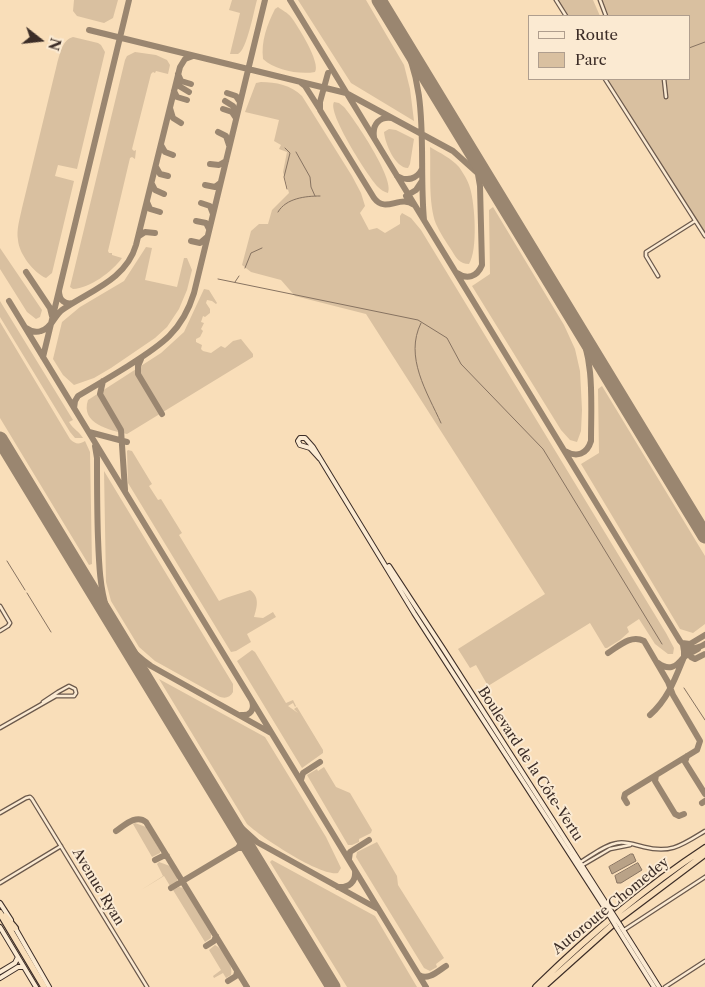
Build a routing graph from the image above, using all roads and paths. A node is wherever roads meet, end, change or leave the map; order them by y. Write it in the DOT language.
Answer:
graph roads {
  1 [pos="556,0"];
  2 [pos="600,0"];
  3 [pos="565,15"];
  4 [pos="606,15"];
  5 [pos="606,80"];
  6 [pos="664,80"];
  7 [pos="666,97"];
  8 [pos="695,221"];
  9 [pos="705,236"];
  10 [pos="658,276"];
  11 [pos="320,459"];
  12 [pos="0,606"];
  13 [pos="0,631"];
  14 [pos="43,702"];
  15 [pos="0,728"];
  16 [pos="0,813"];
  17 [pos="705,831"];
  18 [pos="62,846"];
  19 [pos="705,848"];
  20 [pos="705,854"];
  21 [pos="579,865"];
  22 [pos="705,877"];
  23 [pos="0,883"];
  24 [pos="0,903"];
  25 [pos="0,911"];
  26 [pos="0,919"];
  27 [pos="0,927"];
  28 [pos="15,928"];
  29 [pos="622,931"];
  30 [pos="18,957"];
  31 [pos="705,961"];
  32 [pos="24,967"];
  33 [pos="0,972"];
  34 [pos="0,978"];
  35 [pos="36,987"];
  36 [pos="40,987"];
  37 [pos="44,987"];
  38 [pos="49,987"];
  39 [pos="147,987"];
  40 [pos="536,987"];
  41 [pos="543,987"];
  42 [pos="654,987"];
  43 [pos="659,987"];
  44 [pos="665,987"];
  1 -- 3 [label="street"];
  2 -- 4 [label="street"];
  5 -- 8 [label="street"];
  6 -- 7 [label="street"];
  8 -- 9 [label="street"];
  8 -- 10 [label="street"];
  11 -- 11 [label="street, Boulevard de la Côte-Vertu"];
  11 -- 21 [label="street, Boulevard de la Côte-Vertu"];
  12 -- 13 [label="street"];
  14 -- 14 [label="street"];
  14 -- 15 [label="street"];
  16 -- 18 [label="street, Avenue Ryan"];
  17 -- 21 [label="street"];
  18 -- 23 [label="street"];
  18 -- 39 [label="street, Avenue Ryan"];
  19 -- 40 [label="highway, Autoroute Chomedey"];
  20 -- 41 [label="highway, Autoroute Chomedey"];
  21 -- 29 [label="street, Boulevard de la Côte-Vertu, bridge"];
  22 -- 29 [label="street"];
  24 -- 28 [label="street"];
  25 -- 28 [label="highway"];
  25 -- 37 [label="highway"];
  26 -- 36 [label="highway"];
  27 -- 30 [label="street"];
  28 -- 38 [label="street"];
  29 -- 42 [label="street, Boulevard de la Côte-Vertu"];
  29 -- 43 [label="street, Boulevard de la Côte-Vertu"];
  30 -- 32 [label="street"];
  30 -- 33 [label="street"];
  31 -- 44 [label="street"];
  32 -- 34 [label="street"];
  32 -- 35 [label="street"];
}
